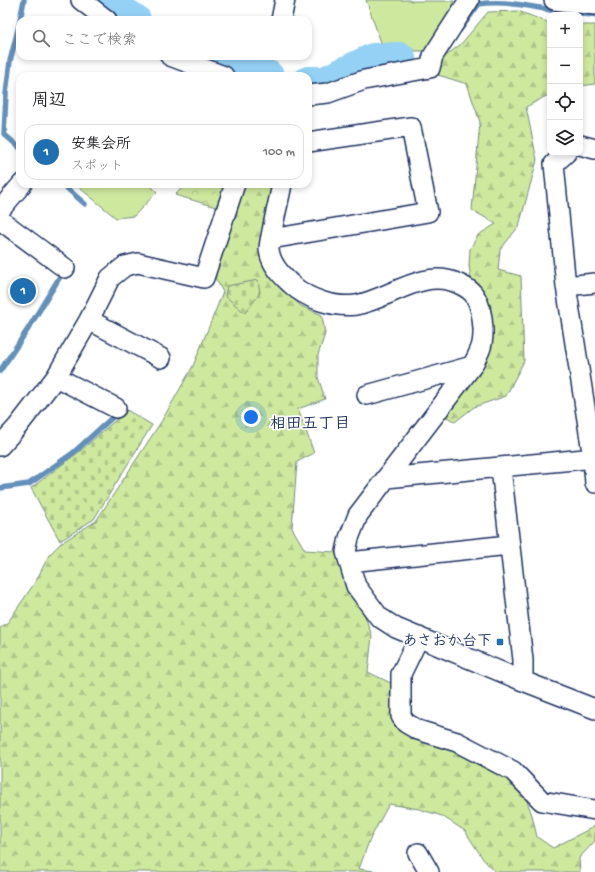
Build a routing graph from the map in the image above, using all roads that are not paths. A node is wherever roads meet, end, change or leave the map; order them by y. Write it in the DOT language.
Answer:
graph roads {
  1 [pos="82,0"];
  2 [pos="285,0"];
  3 [pos="469,0"];
  4 [pos="554,0"];
  5 [pos="595,5"];
  6 [pos="102,16"];
  7 [pos="282,16"];
  8 [pos="181,60"];
  9 [pos="213,72"];
  10 [pos="312,95"];
  11 [pos="312,141"];
  12 [pos="583,145"];
  13 [pos="595,149"];
  14 [pos="563,156"];
  15 [pos="19,188"];
  16 [pos="234,188"];
  17 [pos="281,188"];
  18 [pos="0,210"];
  19 [pos="0,220"];
  20 [pos="271,239"];
  21 [pos="65,268"];
  22 [pos="595,283"];
  23 [pos="566,286"];
  24 [pos="89,320"];
  25 [pos="161,358"];
  26 [pos="472,366"];
  27 [pos="56,377"];
  28 [pos="367,395"];
  29 [pos="116,408"];
  30 [pos="0,446"];
  31 [pos="594,458"];
  32 [pos="501,468"];
  33 [pos="386,478"];
  34 [pos="595,483"];
  35 [pos="509,545"];
  36 [pos="349,562"];
  37 [pos="419,637"];
  38 [pos="523,681"];
  39 [pos="595,709"];
  40 [pos="595,810"];
  41 [pos="418,853"];
  42 [pos="430,872"];
  1 -- 6 [label="street"];
  2 -- 7 [label="street"];
  3 -- 10 [label="street"];
  4 -- 5 [label="street"];
  8 -- 9 [label="street"];
  11 -- 20 [label="street"];
  12 -- 13 [label="street"];
  14 -- 23 [label="street"];
  15 -- 18 [label="street"];
  16 -- 24 [label="street"];
  17 -- 20 [label="street"];
  19 -- 21 [label="street"];
  20 -- 26 [label="street"];
  22 -- 23 [label="street"];
  23 -- 31 [label="street"];
  24 -- 25 [label="street"];
  24 -- 27 [label="street"];
  26 -- 28 [label="street"];
  26 -- 33 [label="street"];
  27 -- 29 [label="street"];
  27 -- 30 [label="street"];
  31 -- 32 [label="street"];
  31 -- 34 [label="street"];
  32 -- 33 [label="street"];
  32 -- 35 [label="street"];
  33 -- 36 [label="street"];
  35 -- 36 [label="street"];
  35 -- 38 [label="street"];
  36 -- 37 [label="street"];
  37 -- 38 [label="street"];
  37 -- 40 [label="street"];
  38 -- 39 [label="street"];
  41 -- 42 [label="street"];
}
